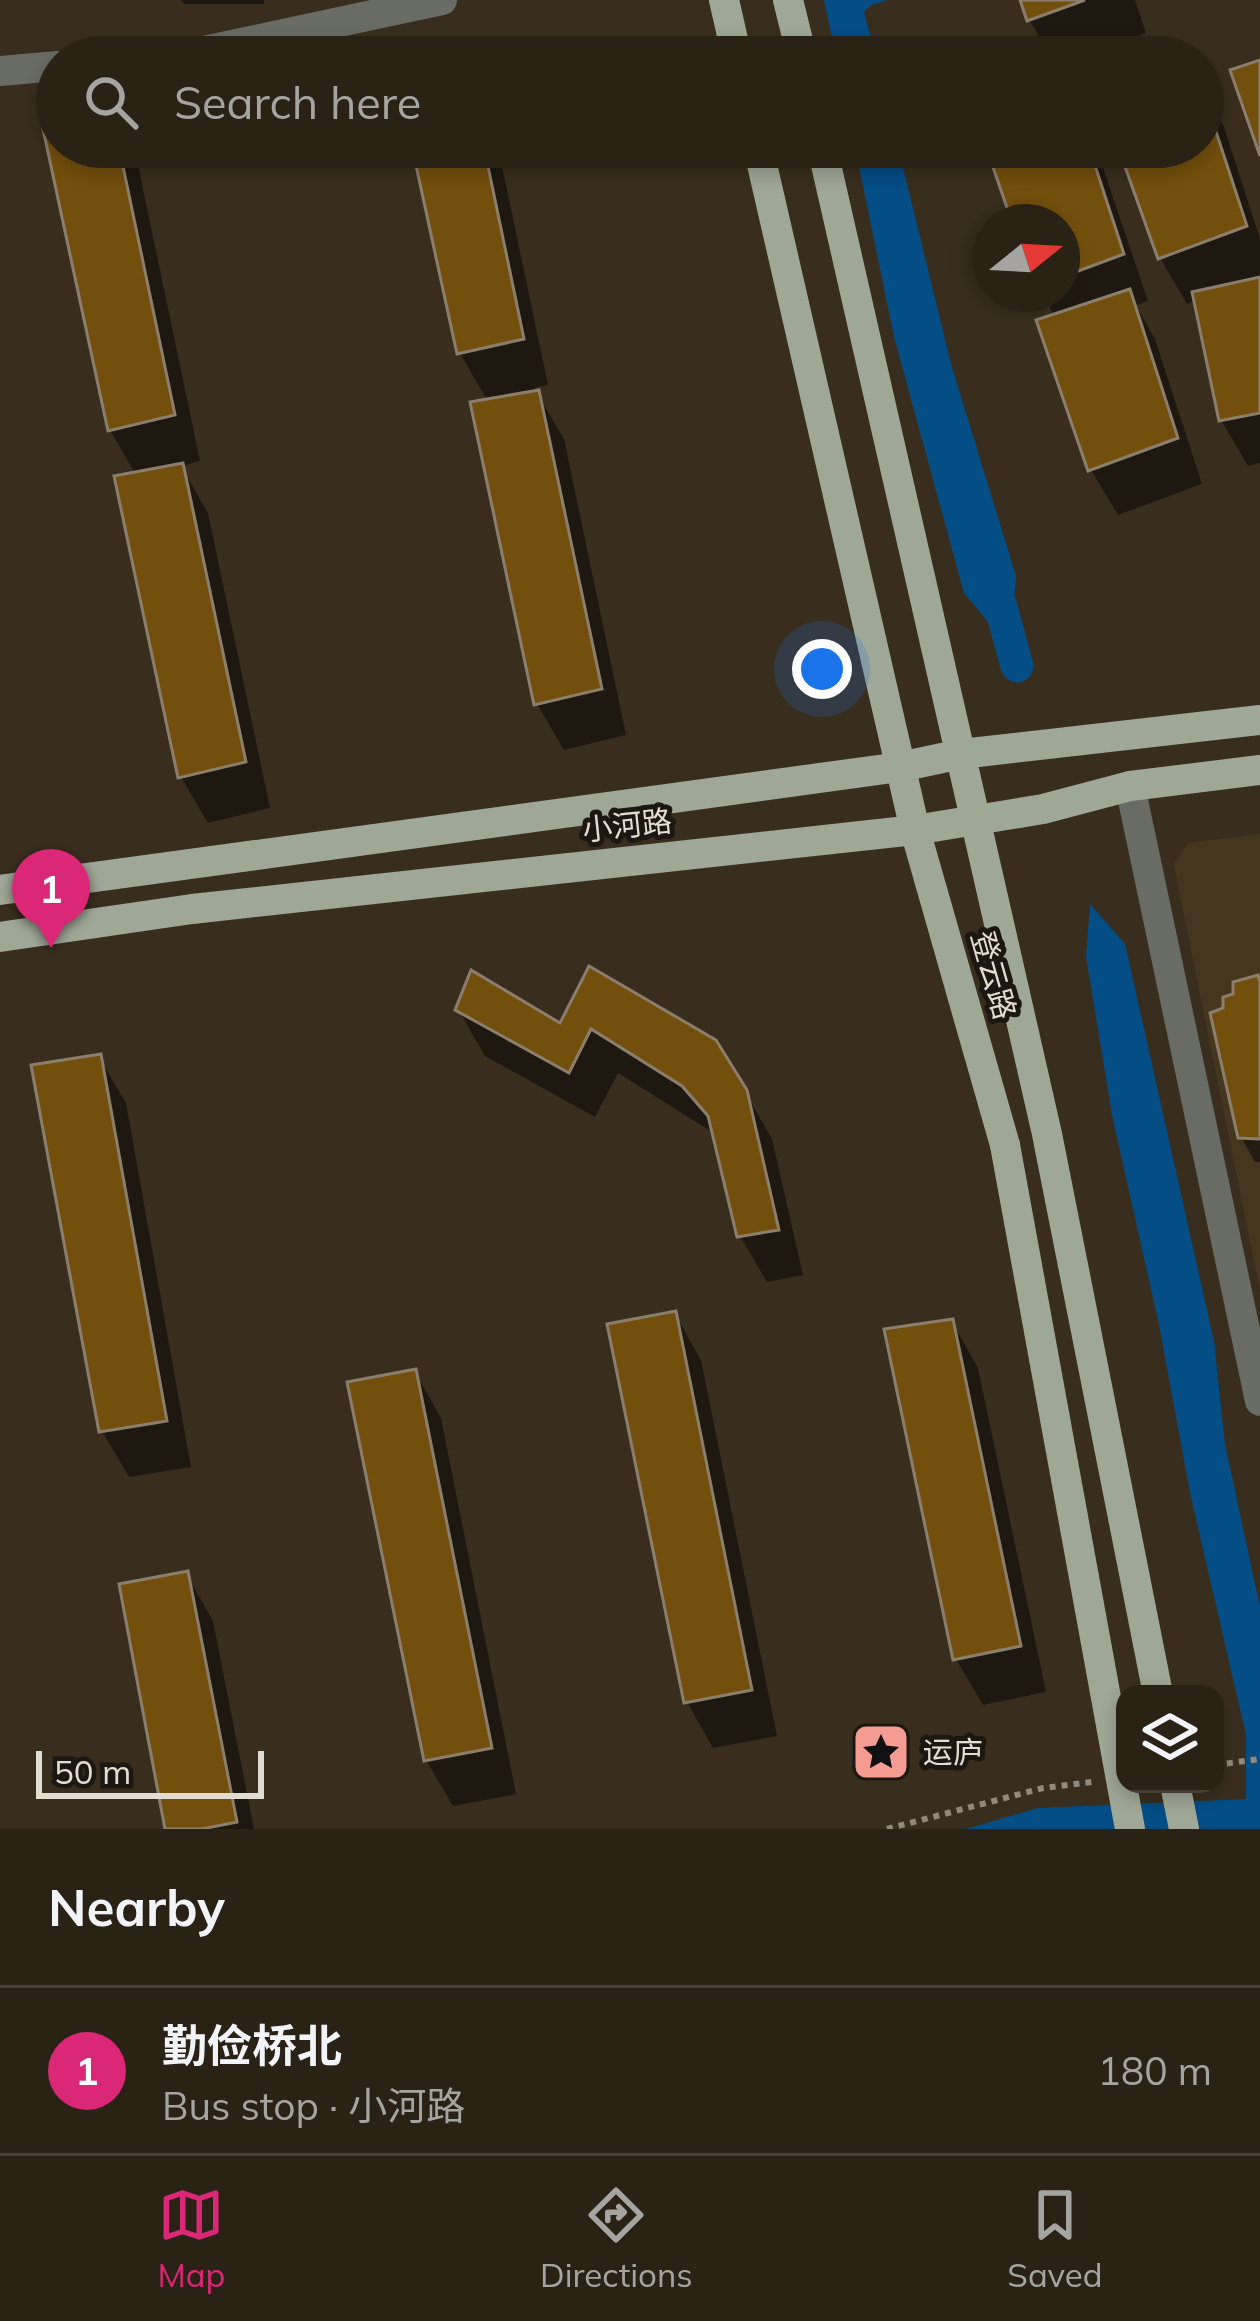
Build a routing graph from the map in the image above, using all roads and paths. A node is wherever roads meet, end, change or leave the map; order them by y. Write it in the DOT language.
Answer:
graph roads {
  1 [pos="442,0"];
  2 [pos="724,0"];
  3 [pos="788,0"];
  4 [pos="274,36"];
  5 [pos="732,36"];
  6 [pos="797,36"];
  7 [pos="36,68"];
  8 [pos="0,71"];
  9 [pos="763,168"];
  10 [pos="827,168"];
  11 [pos="1260,720"];
  12 [pos="961,754"];
  13 [pos="900,766"];
  14 [pos="1260,770"];
  15 [pos="1130,785"];
  16 [pos="974,818"];
  17 [pos="916,830"];
  18 [pos="0,890"];
  19 [pos="0,937"];
  20 [pos="1260,1401"];
  21 [pos="1156,1685"];
  22 [pos="1260,1759"];
  23 [pos="1224,1764"];
  24 [pos="1105,1780"];
  25 [pos="1177,1793"];
  26 [pos="887,1829"];
  27 [pos="1130,1829"];
  28 [pos="1184,1829"];
  1 -- 4 [label="street"];
  2 -- 5 [label="main road"];
  3 -- 6 [label="main road"];
  7 -- 8 [label="street"];
  9 -- 13 [label="main road, 登云路"];
  10 -- 12 [label="main road, 登云路"];
  11 -- 12 [label="main road, 小河路"];
  12 -- 13 [label="main road, 小河路"];
  12 -- 16 [label="main road, 登云路"];
  13 -- 17 [label="main road, 登云路"];
  13 -- 18 [label="main road, 小河路"];
  14 -- 15 [label="main road, 小河路"];
  15 -- 16 [label="main road, 小河路"];
  15 -- 20 [label="street"];
  16 -- 17 [label="main road, 小河路"];
  16 -- 21 [label="main road, 登云路"];
  17 -- 19 [label="main road, 小河路"];
  17 -- 27 [label="main road, 登云路, bridge"];
  22 -- 23 [label="path"];
  24 -- 26 [label="path"];
  25 -- 28 [label="main road"];
}
